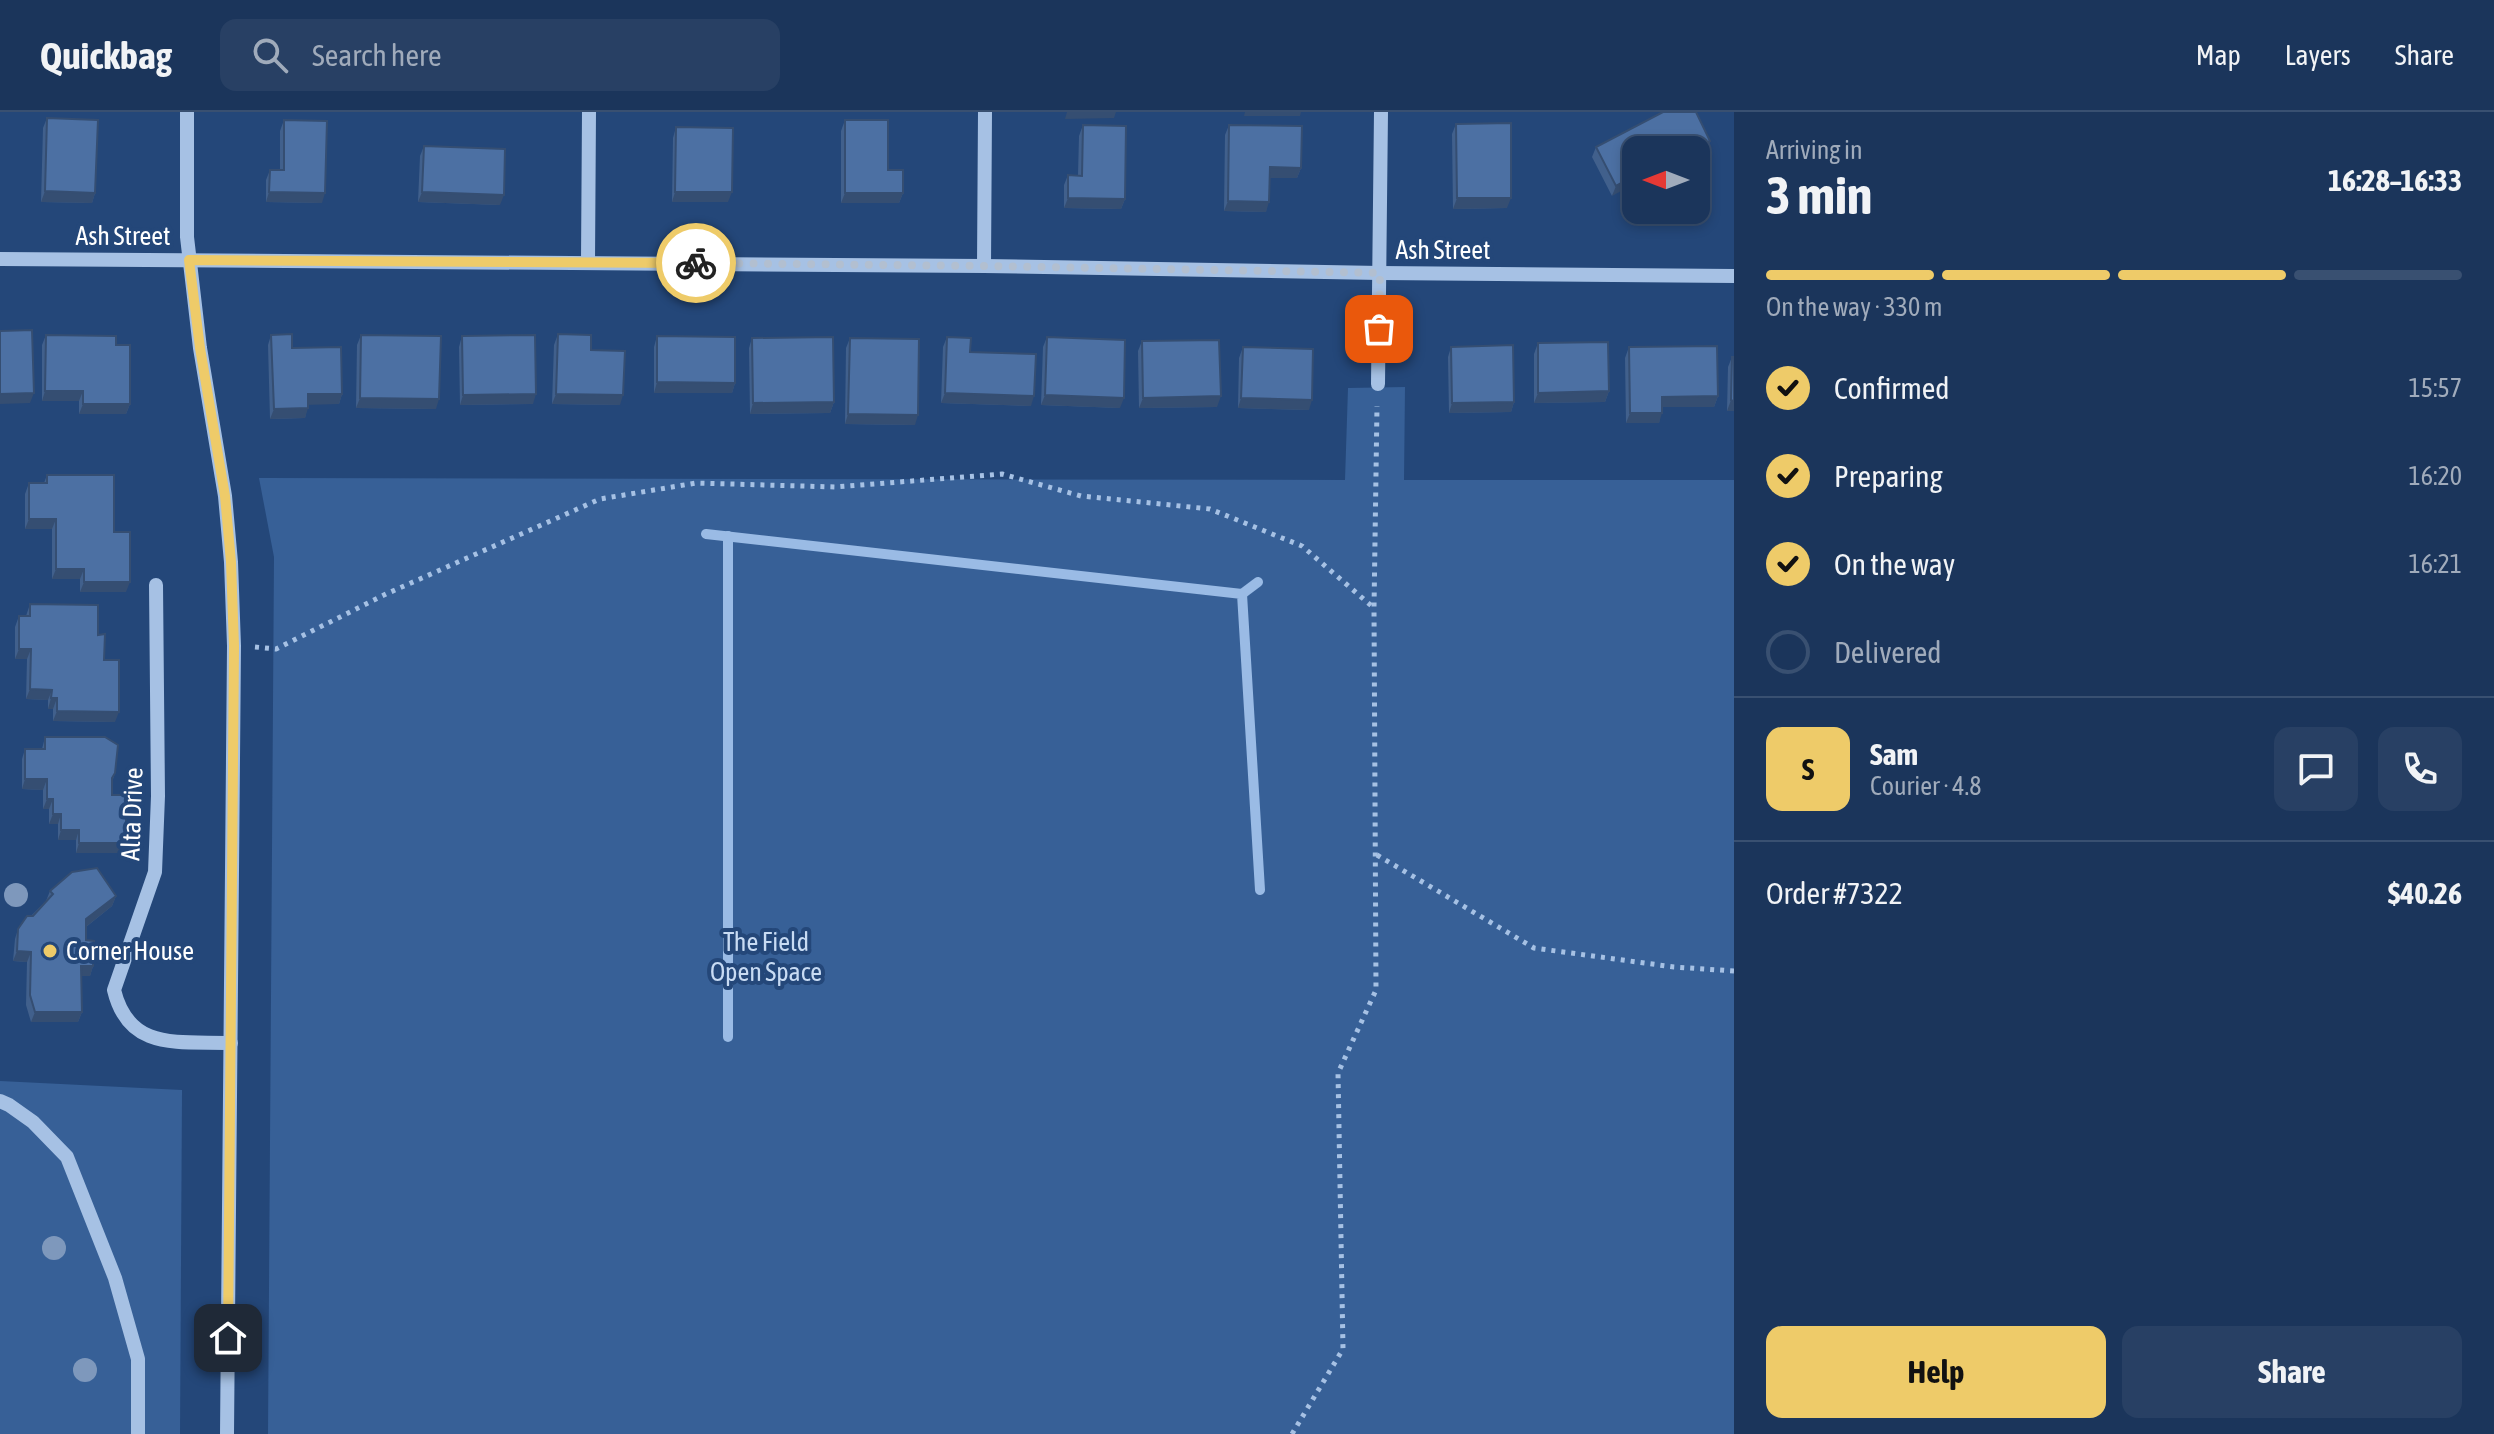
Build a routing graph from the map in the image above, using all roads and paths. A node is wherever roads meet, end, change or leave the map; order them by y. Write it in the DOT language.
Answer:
graph roads {
  1 [pos="187,112"];
  2 [pos="589,112"];
  3 [pos="985,112"];
  4 [pos="1381,112"];
  5 [pos="0,259"];
  6 [pos="189,260"];
  7 [pos="588,262"];
  8 [pos="984,266"];
  9 [pos="1380,273"];
  10 [pos="1734,276"];
  11 [pos="1378,388"];
  12 [pos="156,585"];
  13 [pos="1374,608"];
  14 [pos="234,646"];
  15 [pos="1376,854"];
  16 [pos="1734,971"];
  17 [pos="231,1043"];
  18 [pos="0,1101"];
  19 [pos="138,1434"];
  20 [pos="227,1434"];
  21 [pos="1292,1434"];
  1 -- 6 [label="street"];
  2 -- 7 [label="street"];
  3 -- 8 [label="street"];
  4 -- 9 [label="street"];
  5 -- 6 [label="street, Ash Street"];
  6 -- 7 [label="street, Ash Street"];
  6 -- 14 [label="street"];
  7 -- 8 [label="street, Ash Street"];
  8 -- 9 [label="street, Ash Street"];
  9 -- 10 [label="street, Ash Street"];
  9 -- 11 [label="street"];
  11 -- 13 [label="path"];
  12 -- 17 [label="street, Alta Drive"];
  13 -- 14 [label="path"];
  13 -- 15 [label="path"];
  14 -- 17 [label="street"];
  15 -- 16 [label="path"];
  15 -- 21 [label="path"];
  17 -- 20 [label="street"];
  18 -- 19 [label="street"];
}
